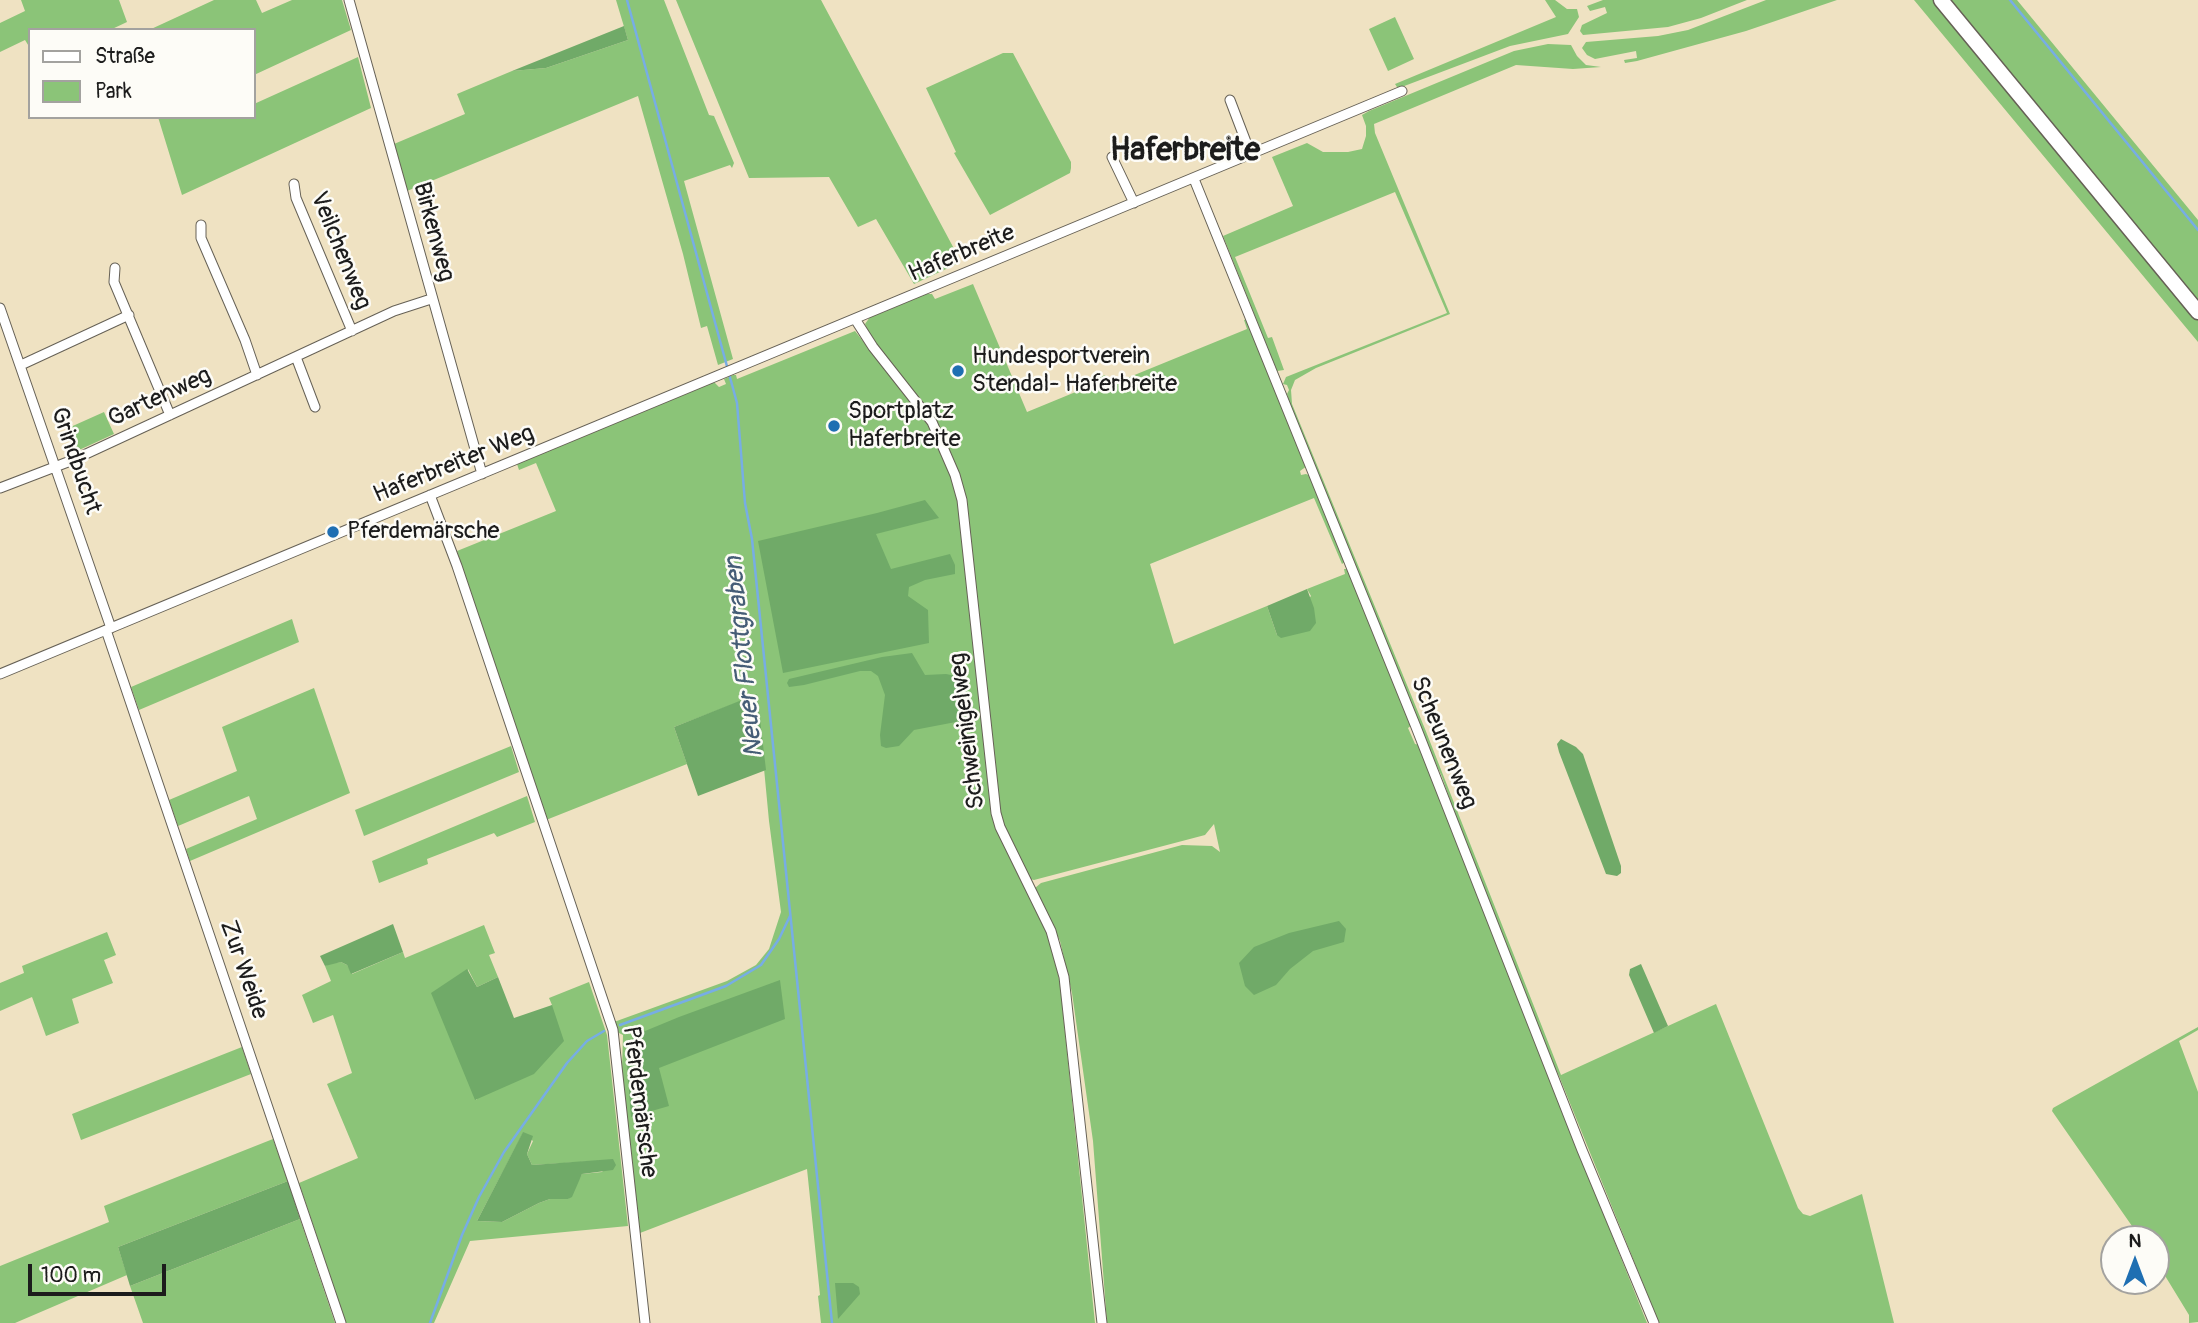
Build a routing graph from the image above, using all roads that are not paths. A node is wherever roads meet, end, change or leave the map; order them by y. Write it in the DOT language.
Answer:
graph roads {
  1 [pos="349,0"];
  2 [pos="1941,0"];
  3 [pos="1402,91"];
  4 [pos="1230,100"];
  5 [pos="1251,155"];
  6 [pos="1112,157"];
  7 [pos="1194,179"];
  8 [pos="294,184"];
  9 [pos="1134,204"];
  10 [pos="201,225"];
  11 [pos="115,268"];
  12 [pos="431,299"];
  13 [pos="0,308"];
  14 [pos="2198,312"];
  15 [pos="129,315"];
  16 [pos="855,319"];
  17 [pos="352,331"];
  18 [pos="805,339"];
  19 [pos="296,357"];
  20 [pos="21,365"];
  21 [pos="257,375"];
  22 [pos="316,407"];
  23 [pos="170,415"];
  24 [pos="56,467"];
  25 [pos="482,474"];
  26 [pos="0,488"];
  27 [pos="430,495"];
  28 [pos="109,629"];
  29 [pos="0,674"];
  30 [pos="341,1323"];
  31 [pos="645,1323"];
  32 [pos="1102,1323"];
  33 [pos="1654,1323"];
  1 -- 12 [label="street, Birkenweg"];
  2 -- 14 [label="main road"];
  3 -- 5 [label="street, Haferbreite"];
  4 -- 5 [label="street"];
  5 -- 7 [label="street, Haferbreite"];
  6 -- 9 [label="street"];
  7 -- 9 [label="street, Haferbreite"];
  7 -- 33 [label="street, Scheunenweg"];
  8 -- 17 [label="street, Veilchenweg"];
  9 -- 16 [label="street, Haferbreite"];
  10 -- 21 [label="street"];
  11 -- 15 [label="street"];
  12 -- 17 [label="street, Gartenweg"];
  12 -- 25 [label="street, Birkenweg"];
  13 -- 20 [label="street, Grindbucht"];
  15 -- 20 [label="street"];
  15 -- 23 [label="street"];
  16 -- 18 [label="street, Haferbreite"];
  16 -- 32 [label="street, Schweinigelweg"];
  17 -- 19 [label="street, Gartenweg"];
  18 -- 25 [label="street, Haferbreiter Weg"];
  19 -- 21 [label="street, Gartenweg"];
  19 -- 22 [label="street"];
  20 -- 24 [label="street, Grindbucht"];
  21 -- 23 [label="street, Gartenweg"];
  23 -- 24 [label="street, Gartenweg"];
  24 -- 26 [label="street, Gartenweg"];
  24 -- 28 [label="street, Grindbucht"];
  25 -- 27 [label="street, Haferbreiter Weg"];
  27 -- 28 [label="street, Haferbreiter Weg"];
  27 -- 31 [label="street, Pferdemärsche"];
  28 -- 29 [label="street, Haferbreiter Weg"];
  28 -- 30 [label="street, Zur Weide"];
}
